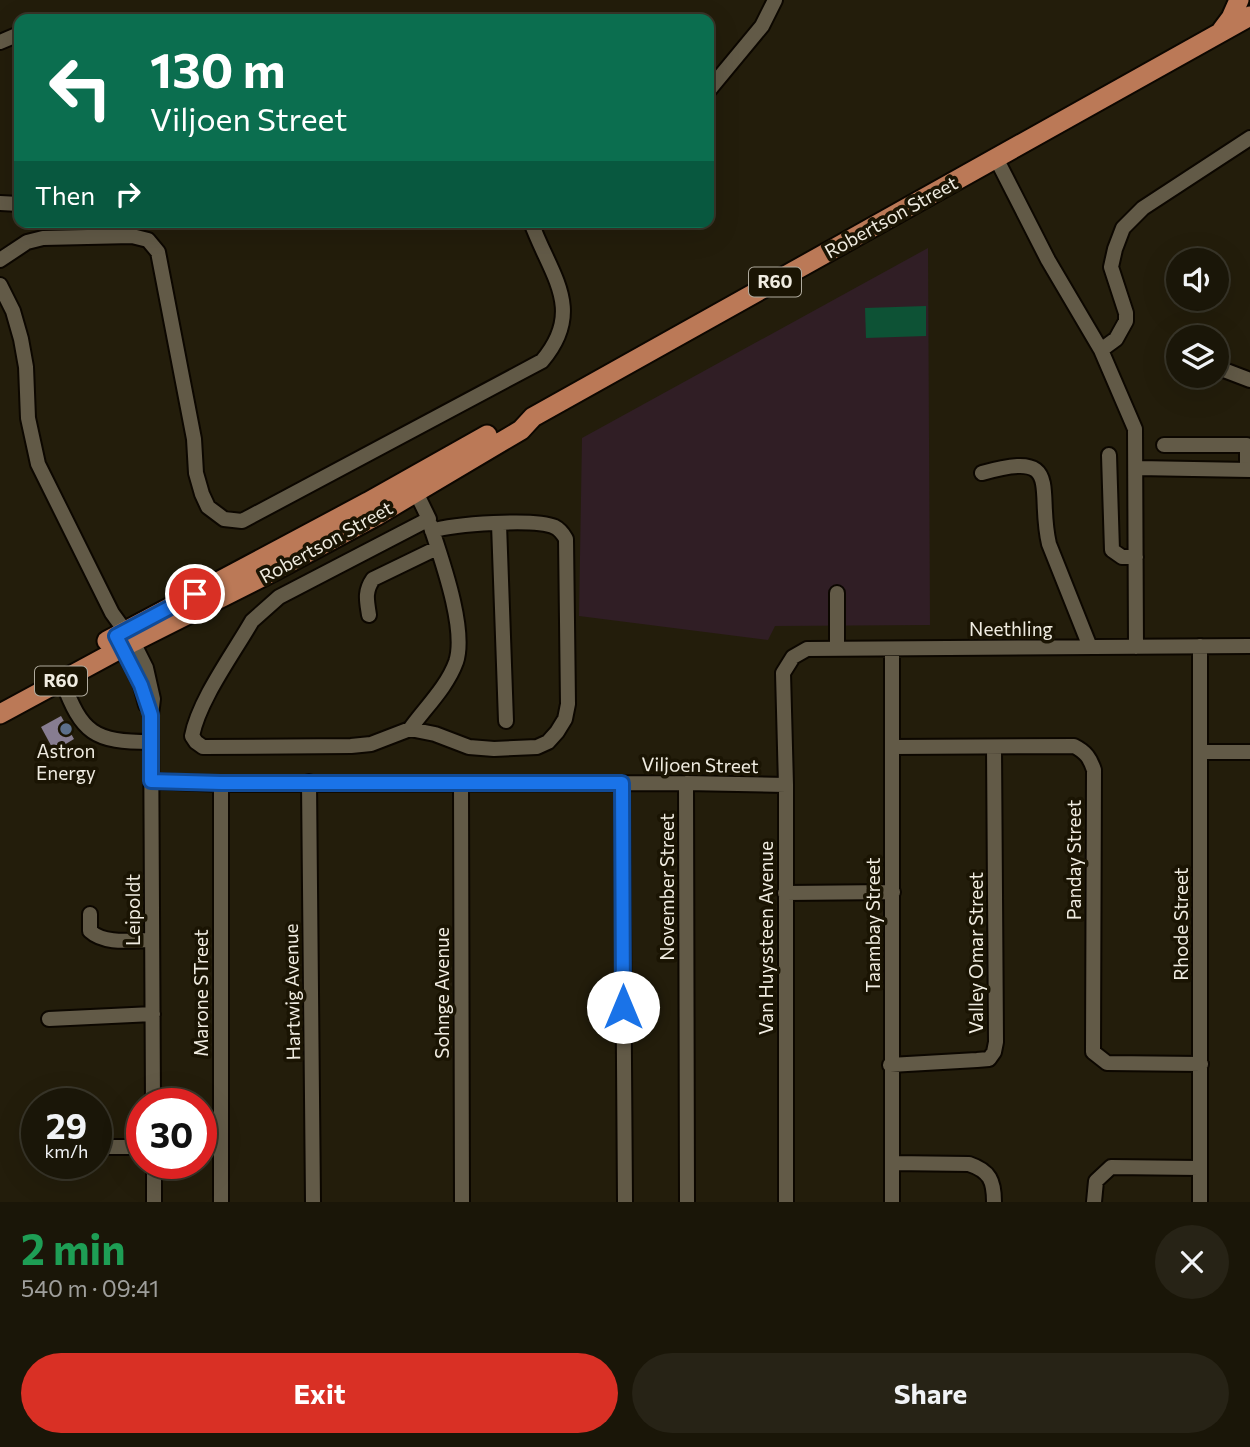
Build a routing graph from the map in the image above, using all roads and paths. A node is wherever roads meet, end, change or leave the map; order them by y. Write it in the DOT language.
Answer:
graph roads {
  1 [pos="775,0"];
  2 [pos="1239,0"];
  3 [pos="1250,16"];
  4 [pos="1219,33"];
  5 [pos="714,84"];
  6 [pos="1250,138"];
  7 [pos="996,158"];
  8 [pos="534,228"];
  9 [pos="0,260"];
  10 [pos="0,285"];
  11 [pos="1101,350"];
  12 [pos="1229,372"];
  13 [pos="1250,380"];
  14 [pos="1164,445"];
  15 [pos="1248,445"];
  16 [pos="1109,455"];
  17 [pos="1137,468"];
  18 [pos="1248,470"];
  19 [pos="982,473"];
  20 [pos="413,485"];
  21 [pos="499,524"];
  22 [pos="430,525"];
  23 [pos="438,548"];
  24 [pos="1136,557"];
  25 [pos="837,593"];
  26 [pos="369,615"];
  27 [pos="124,639"];
  28 [pos="1200,646"];
  29 [pos="1250,646"];
  30 [pos="1090,647"];
  31 [pos="1136,647"];
  32 [pos="837,648"];
  33 [pos="892,649"];
  34 [pos="783,673"];
  35 [pos="62,681"];
  36 [pos="0,700"];
  37 [pos="0,714"];
  38 [pos="506,721"];
  39 [pos="410,729"];
  40 [pos="151,742"];
  41 [pos="893,747"];
  42 [pos="993,747"];
  43 [pos="1201,752"];
  44 [pos="1250,752"];
  45 [pos="151,781"];
  46 [pos="309,782"];
  47 [pos="221,783"];
  48 [pos="461,783"];
  49 [pos="622,783"];
  50 [pos="686,783"];
  51 [pos="786,785"];
  52 [pos="785,892"];
  53 [pos="893,892"];
  54 [pos="90,914"];
  55 [pos="152,940"];
  56 [pos="153,1014"];
  57 [pos="49,1019"];
  58 [pos="1200,1064"];
  59 [pos="890,1065"];
  60 [pos="153,1088"];
  61 [pos="892,1163"];
  62 [pos="1199,1168"];
  63 [pos="154,1179"];
  64 [pos="154,1202"];
  65 [pos="220,1202"];
  66 [pos="313,1202"];
  67 [pos="463,1202"];
  68 [pos="625,1202"];
  69 [pos="687,1202"];
  70 [pos="786,1202"];
  71 [pos="892,1202"];
  72 [pos="994,1202"];
  73 [pos="1094,1202"];
  74 [pos="1200,1202"];
  1 -- 5 [label="street"];
  2 -- 4 [label="main road"];
  3 -- 4 [label="main road, Robertson Street / R60"];
  4 -- 7 [label="main road, Robertson Street / R60"];
  6 -- 11 [label="street"];
  7 -- 11 [label="street"];
  7 -- 20 [label="main road, Robertson Street / R60"];
  8 -- 9 [label="street"];
  10 -- 27 [label="street, Leipoldt"];
  11 -- 17 [label="street"];
  12 -- 13 [label="street"];
  14 -- 15 [label="street"];
  15 -- 18 [label="street"];
  16 -- 24 [label="street"];
  17 -- 18 [label="street"];
  17 -- 24 [label="street"];
  19 -- 30 [label="street"];
  20 -- 22 [label="street"];
  20 -- 27 [label="main road, Robertson Street / R60"];
  21 -- 22 [label="street"];
  21 -- 38 [label="street"];
  21 -- 39 [label="street"];
  22 -- 23 [label="street"];
  22 -- 39 [label="street"];
  23 -- 26 [label="street"];
  23 -- 39 [label="street"];
  24 -- 31 [label="street"];
  25 -- 32 [label="street"];
  27 -- 35 [label="main road, Robertson Street / R60"];
  27 -- 36 [label="main road, Robertson Street / R60"];
  27 -- 40 [label="street, Leipoldt"];
  28 -- 29 [label="street, Neethling"];
  28 -- 31 [label="street, Neethling"];
  28 -- 43 [label="street, Rhode Street"];
  30 -- 31 [label="street, Neethling"];
  30 -- 33 [label="street, Neethling"];
  32 -- 33 [label="street, Neethling"];
  32 -- 34 [label="street, Neethling"];
  33 -- 41 [label="street, Taambay Street"];
  34 -- 51 [label="street, Van Huyssteen Avenue"];
  35 -- 37 [label="main road, Robertson Street / R60"];
  35 -- 40 [label="street"];
  40 -- 45 [label="street, Leipoldt"];
  41 -- 42 [label="street, Panday Street"];
  41 -- 53 [label="street, Taambay Street"];
  42 -- 58 [label="street, Panday Street"];
  42 -- 59 [label="street, Valley Omar Street"];
  43 -- 44 [label="street"];
  43 -- 58 [label="street, Rhode Street"];
  45 -- 47 [label="street, Viljoen Street"];
  45 -- 55 [label="street, Leipoldt"];
  46 -- 47 [label="street, Viljoen Street"];
  46 -- 48 [label="street, Viljoen Street"];
  46 -- 66 [label="street, Hartwig Avenue"];
  47 -- 65 [label="street, Marone STreet"];
  48 -- 49 [label="street, Viljoen Street"];
  48 -- 67 [label="street, Sohnge Avenue"];
  49 -- 50 [label="street, Viljoen Street"];
  49 -- 68 [label="street"];
  50 -- 51 [label="street, Viljoen Street"];
  50 -- 69 [label="street, November Street"];
  51 -- 52 [label="street, Van Huyssteen Avenue"];
  52 -- 53 [label="street"];
  52 -- 70 [label="street, Van Huyssteen Avenue"];
  53 -- 59 [label="street, Taambay Street"];
  54 -- 55 [label="street"];
  55 -- 56 [label="street, Leipoldt"];
  56 -- 57 [label="street"];
  56 -- 60 [label="street, Leipoldt"];
  58 -- 62 [label="street, Rhode Street"];
  59 -- 61 [label="street, Taambay Street"];
  61 -- 71 [label="street, Taambay Street"];
  61 -- 72 [label="street"];
  62 -- 73 [label="street"];
  62 -- 74 [label="street, Rhode Street"];
  63 -- 64 [label="street"];
}
